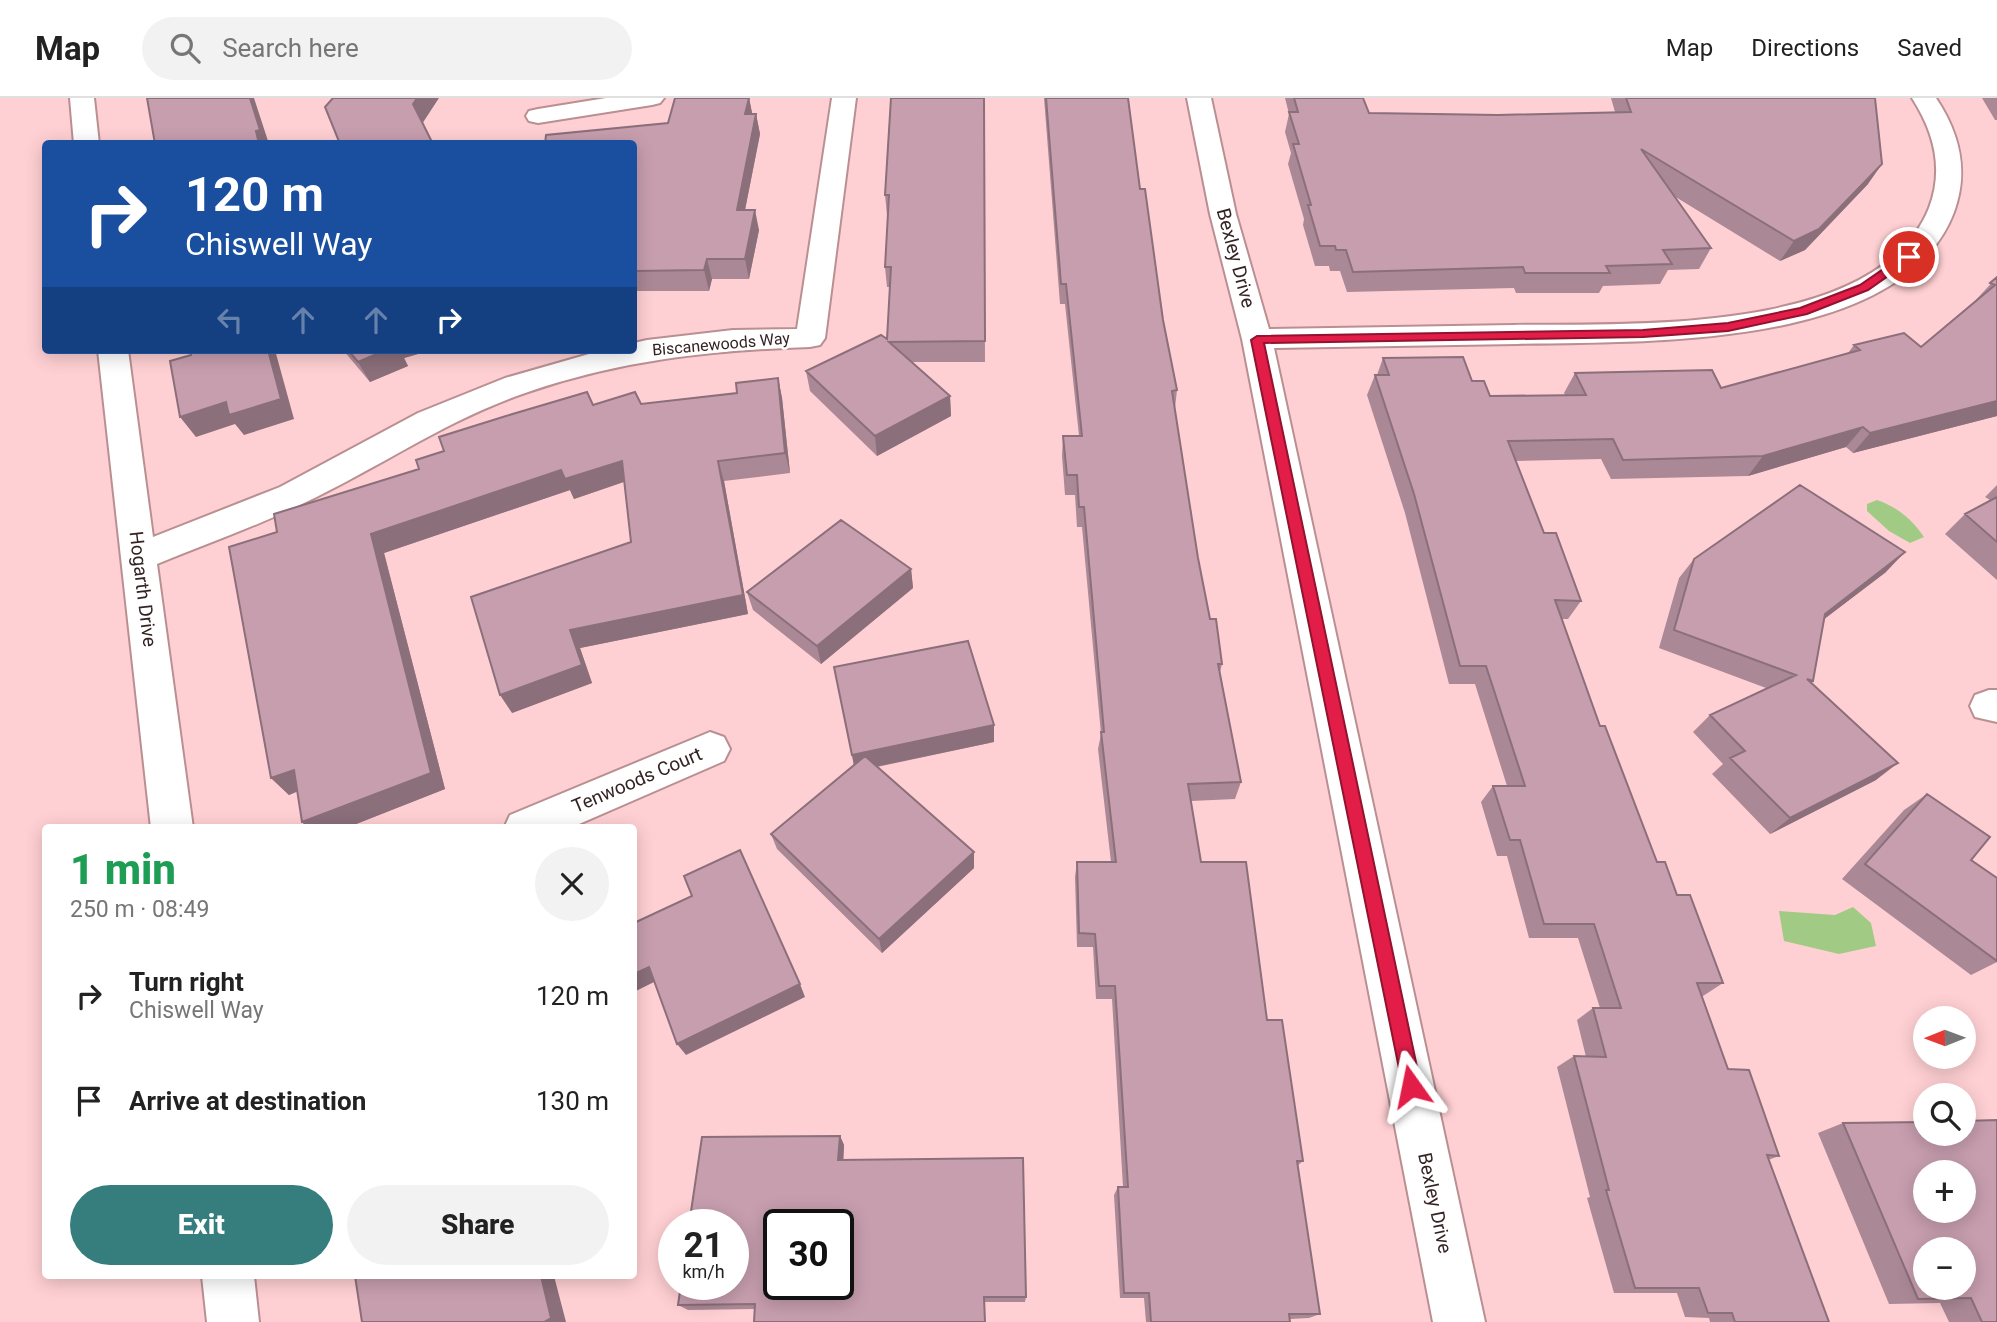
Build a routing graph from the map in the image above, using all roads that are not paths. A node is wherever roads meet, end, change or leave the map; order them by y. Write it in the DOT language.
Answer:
graph roads {
  1 [pos="82,98"];
  2 [pos="652,98"];
  3 [pos="844,98"];
  4 [pos="1199,98"];
  5 [pos="1924,98"];
  6 [pos="538,116"];
  7 [pos="87,140"];
  8 [pos="1257,340"];
  9 [pos="637,352"];
  10 [pos="113,354"];
  11 [pos="629,354"];
  12 [pos="138,557"];
  13 [pos="710,749"];
  14 [pos="171,824"];
  15 [pos="534,824"];
  16 [pos="228,1279"];
  17 [pos="233,1322"];
  18 [pos="1460,1322"];
  1 -- 7 [label="street"];
  2 -- 6 [label="street"];
  3 -- 9 [label="street, Biscanewoods Way"];
  4 -- 8 [label="street, Bexley Drive"];
  5 -- 8 [label="street"];
  8 -- 18 [label="street, Bexley Drive"];
  10 -- 12 [label="street, Hogarth Drive"];
  11 -- 12 [label="street, Biscanewoods Way"];
  12 -- 14 [label="street, Hogarth Drive"];
  13 -- 15 [label="street, Tenwoods Court"];
  16 -- 17 [label="street"];
}
